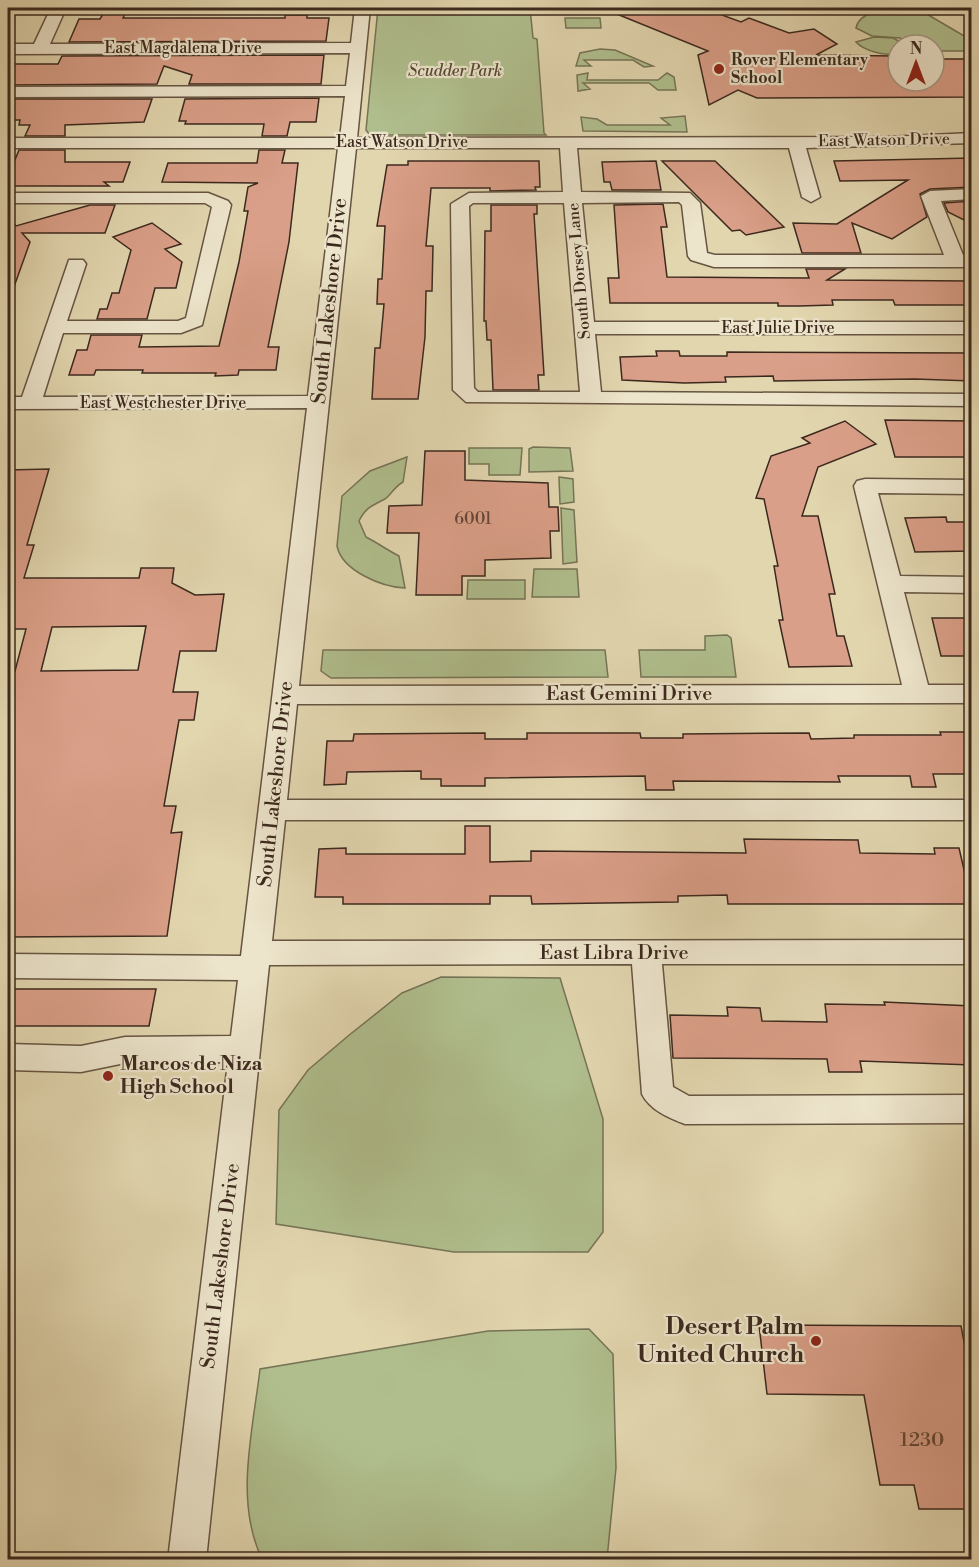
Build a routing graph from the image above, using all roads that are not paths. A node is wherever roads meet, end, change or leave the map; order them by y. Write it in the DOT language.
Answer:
graph roads {
  1 [pos="58,8"];
  2 [pos="363,8"];
  3 [pos="358,48"];
  4 [pos="8,49"];
  5 [pos="40,49"];
  6 [pos="353,91"];
  7 [pos="8,92"];
  8 [pos="972,138"];
  9 [pos="348,142"];
  10 [pos="796,142"];
  11 [pos="8,143"];
  12 [pos="568,143"];
  13 [pos="972,194"];
  14 [pos="573,197"];
  15 [pos="811,197"];
  16 [pos="8,198"];
  17 [pos="964,261"];
  18 [pos="76,264"];
  19 [pos="55,327"];
  20 [pos="584,328"];
  21 [pos="972,328"];
  22 [pos="591,399"];
  23 [pos="972,400"];
  24 [pos="318,402"];
  25 [pos="30,403"];
  26 [pos="8,404"];
  27 [pos="972,487"];
  28 [pos="890,584"];
  29 [pos="972,585"];
  30 [pos="917,693"];
  31 [pos="972,693"];
  32 [pos="286,695"];
  33 [pos="272,810"];
  34 [pos="972,810"];
  35 [pos="646,952"];
  36 [pos="972,952"];
  37 [pos="256,961"];
  38 [pos="8,966"];
  39 [pos="246,1049"];
  40 [pos="8,1057"];
  41 [pos="972,1109"];
  42 [pos="188,1560"];
  1 -- 5 [label="street"];
  2 -- 3 [label="street, South Lakeshore Drive"];
  3 -- 5 [label="street, East Magdalena Drive"];
  3 -- 6 [label="street, South Lakeshore Drive"];
  4 -- 5 [label="street, East Magdalena Drive"];
  6 -- 7 [label="street"];
  6 -- 9 [label="street, South Lakeshore Drive"];
  8 -- 10 [label="street, East Watson Drive"];
  9 -- 11 [label="street, East Watson Drive"];
  9 -- 12 [label="street, East Watson Drive"];
  9 -- 24 [label="street, South Lakeshore Drive"];
  10 -- 12 [label="street, East Watson Drive"];
  10 -- 15 [label="street, East Watson Drive"];
  12 -- 14 [label="street, South Dorsey Lane"];
  13 -- 17 [label="street"];
  14 -- 17 [label="street"];
  14 -- 20 [label="street, South Dorsey Lane"];
  14 -- 22 [label="street"];
  16 -- 19 [label="street"];
  18 -- 19 [label="street"];
  19 -- 25 [label="street"];
  20 -- 21 [label="street, East Julie Drive"];
  20 -- 22 [label="street, South Dorsey Lane"];
  22 -- 23 [label="street"];
  24 -- 25 [label="street, East Westchester Drive"];
  24 -- 32 [label="street, South Lakeshore Drive"];
  25 -- 26 [label="street, East Westchester Drive"];
  27 -- 28 [label="street"];
  28 -- 29 [label="street"];
  28 -- 30 [label="street"];
  30 -- 31 [label="street, East Gemini Drive"];
  30 -- 32 [label="street, East Gemini Drive"];
  32 -- 33 [label="street, South Lakeshore Drive"];
  33 -- 34 [label="street"];
  33 -- 37 [label="street, South Lakeshore Drive"];
  35 -- 36 [label="street, East Libra Drive"];
  35 -- 37 [label="street, East Libra Drive"];
  35 -- 41 [label="street"];
  37 -- 38 [label="street, East Libra Drive"];
  37 -- 39 [label="street, South Lakeshore Drive"];
  39 -- 40 [label="street"];
  39 -- 42 [label="street, South Lakeshore Drive"];
}
